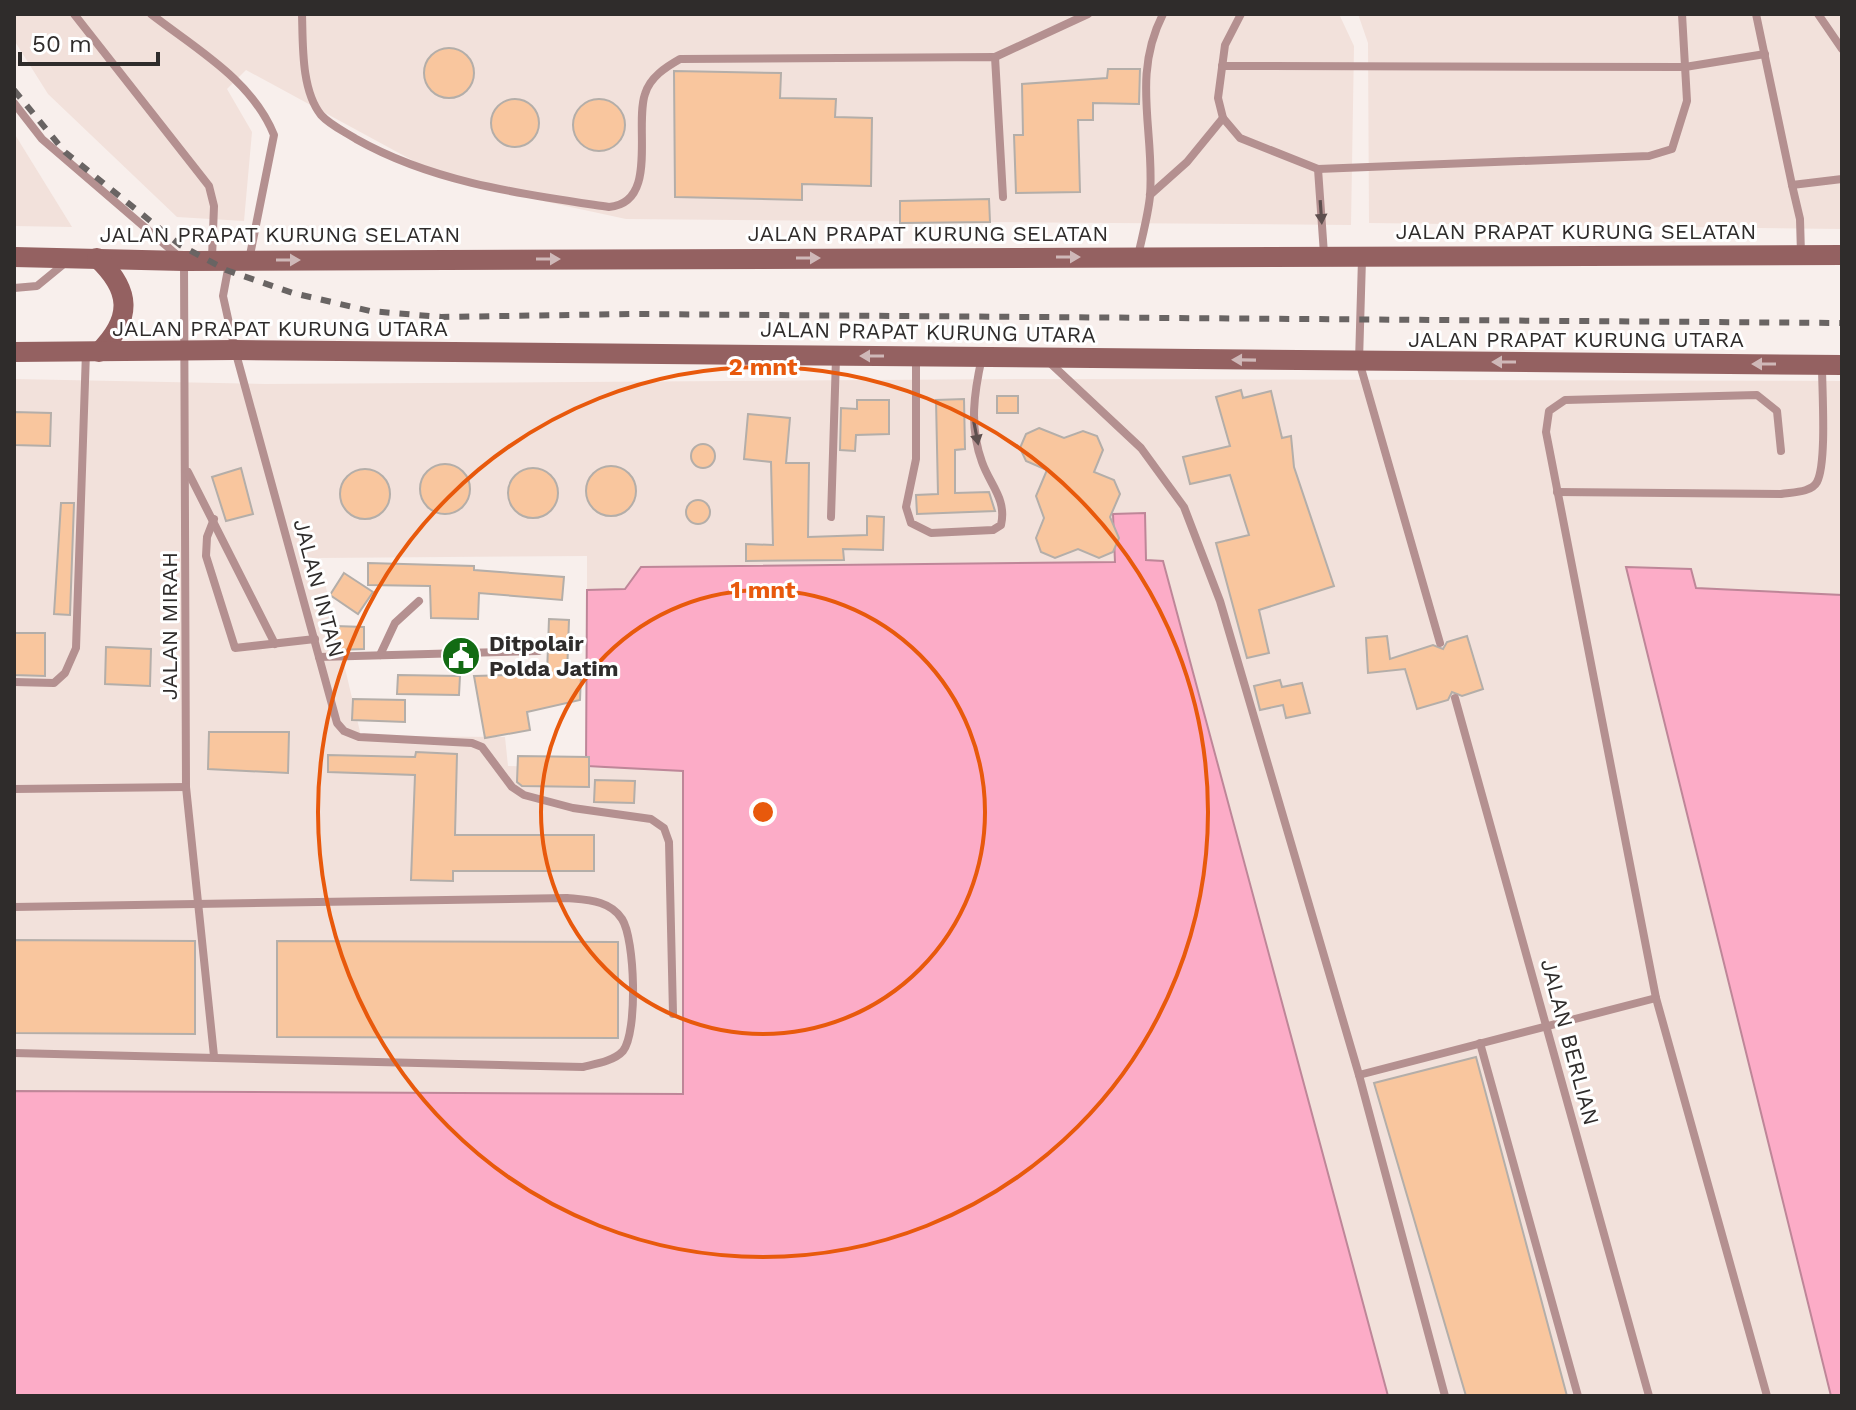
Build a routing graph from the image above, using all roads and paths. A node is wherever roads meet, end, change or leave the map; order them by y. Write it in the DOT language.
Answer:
graph roads {
  1 [pos="74,14"];
  2 [pos="151,14"];
  3 [pos="302,14"];
  4 [pos="1088,14"];
  5 [pos="1163,14"];
  6 [pos="1241,14"];
  7 [pos="1682,14"];
  8 [pos="1756,14"];
  9 [pos="1818,14"];
  10 [pos="1842,49"];
  11 [pos="1765,54"];
  12 [pos="995,57"];
  13 [pos="1222,66"];
  14 [pos="1685,67"];
  15 [pos="14,103"];
  16 [pos="1223,118"];
  17 [pos="1318,169"];
  18 [pos="1842,179"];
  19 [pos="1792,185"];
  20 [pos="1150,195"];
  21 [pos="1003,197"];
  22 [pos="1324,254"];
  23 [pos="1362,254"];
  24 [pos="1801,255"];
  25 [pos="1842,255"];
  26 [pos="1138,256"];
  27 [pos="14,257"];
  28 [pos="72,258"];
  29 [pos="97,258"];
  30 [pos="231,260"];
  31 [pos="184,261"];
  32 [pos="14,288"];
  33 [pos="235,350"];
  34 [pos="185,351"];
  35 [pos="14,352"];
  36 [pos="93,352"];
  37 [pos="836,356"];
  38 [pos="916,356"];
  39 [pos="983,357"];
  40 [pos="1044,357"];
  41 [pos="1359,361"];
  42 [pos="1832,365"];
  43 [pos="1781,451"];
  44 [pos="187,471"];
  45 [pos="1557,492"];
  46 [pos="831,517"];
  47 [pos="214,519"];
  48 [pos="419,601"];
  49 [pos="315,639"];
  50 [pos="1440,643"];
  51 [pos="275,644"];
  52 [pos="539,651"];
  53 [pos="380,655"];
  54 [pos="319,657"];
  55 [pos="14,682"];
  56 [pos="1455,698"];
  57 [pos="186,787"];
  58 [pos="14,789"];
  59 [pos="196,901"];
  60 [pos="14,907"];
  61 [pos="1656,998"];
  62 [pos="673,1014"];
  63 [pos="1546,1025"];
  64 [pos="1480,1043"];
  65 [pos="14,1053"];
  66 [pos="214,1056"];
  67 [pos="1359,1075"];
  68 [pos="1445,1396"];
  69 [pos="1578,1396"];
  70 [pos="1649,1396"];
  71 [pos="1767,1396"];
  1 -- 30 [label="lane"];
  2 -- 30 [label="lane"];
  3 -- 12 [label="lane"];
  4 -- 12 [label="lane"];
  5 -- 20 [label="lane"];
  6 -- 13 [label="lane"];
  7 -- 14 [label="lane"];
  8 -- 11 [label="lane"];
  9 -- 10 [label="lane"];
  11 -- 14 [label="lane"];
  11 -- 19 [label="lane"];
  12 -- 21 [label="lane"];
  13 -- 14 [label="lane"];
  13 -- 16 [label="lane"];
  14 -- 17 [label="lane"];
  15 -- 31 [label="lane"];
  16 -- 17 [label="lane"];
  16 -- 20 [label="lane"];
  17 -- 22 [label="lane, one-way"];
  18 -- 19 [label="lane"];
  19 -- 24 [label="lane"];
  20 -- 26 [label="lane"];
  22 -- 23 [label="street, JALAN PRAPAT KURUNG SELATAN"];
  22 -- 26 [label="street, JALAN PRAPAT KURUNG SELATAN"];
  23 -- 24 [label="street, JALAN PRAPAT KURUNG SELATAN"];
  23 -- 41 [label="lane"];
  24 -- 25 [label="street, JALAN PRAPAT KURUNG SELATAN"];
  30 -- 26 [label="street, JALAN PRAPAT KURUNG SELATAN, one-way"];
  27 -- 28 [label="street, JALAN PRAPAT KURUNG SELATAN"];
  28 -- 29 [label="street, JALAN PRAPAT KURUNG SELATAN"];
  28 -- 32 [label="lane"];
  29 -- 31 [label="street, JALAN PRAPAT KURUNG SELATAN"];
  29 -- 36 [label="street"];
  30 -- 31 [label="street, JALAN PRAPAT KURUNG SELATAN"];
  30 -- 33 [label="lane, JALAN INTAN"];
  31 -- 34 [label="lane, JALAN MIRAH"];
  33 -- 34 [label="street, JALAN PRAPAT KURUNG UTARA"];
  33 -- 37 [label="street, JALAN PRAPAT KURUNG UTARA"];
  33 -- 49 [label="lane, JALAN INTAN"];
  34 -- 36 [label="street, JALAN PRAPAT KURUNG UTARA"];
  34 -- 44 [label="lane, JALAN MIRAH"];
  35 -- 36 [label="street, JALAN PRAPAT KURUNG UTARA"];
  36 -- 55 [label="lane"];
  38 -- 37 [label="street, JALAN PRAPAT KURUNG UTARA, one-way"];
  37 -- 46 [label="lane"];
  38 -- 39 [label="street, JALAN PRAPAT KURUNG UTARA"];
  39 -- 38 [label="lane, one-way"];
  39 -- 40 [label="street, JALAN PRAPAT KURUNG UTARA"];
  41 -- 40 [label="street, JALAN PRAPAT KURUNG UTARA, one-way"];
  40 -- 67 [label="lane"];
  42 -- 41 [label="street, JALAN PRAPAT KURUNG UTARA, one-way"];
  41 -- 50 [label="lane"];
  42 -- 45 [label="lane"];
  43 -- 45 [label="lane"];
  44 -- 47 [label="lane"];
  44 -- 57 [label="lane, JALAN MIRAH"];
  45 -- 61 [label="lane"];
  47 -- 51 [label="lane"];
  47 -- 51 [label="lane"];
  48 -- 53 [label="lane"];
  49 -- 51 [label="lane"];
  49 -- 54 [label="lane, JALAN INTAN"];
  52 -- 53 [label="lane"];
  53 -- 54 [label="lane"];
  54 -- 62 [label="lane, JALAN INTAN"];
  56 -- 63 [label="lane, JALAN BERLIAN"];
  57 -- 58 [label="lane"];
  57 -- 59 [label="lane, JALAN MIRAH"];
  59 -- 60 [label="lane"];
  59 -- 66 [label="lane, JALAN MIRAH"];
  59 -- 66 [label="lane"];
  61 -- 63 [label="lane"];
  61 -- 71 [label="lane"];
  63 -- 64 [label="lane"];
  63 -- 70 [label="lane, JALAN BERLIAN"];
  64 -- 67 [label="lane"];
  64 -- 69 [label="lane"];
  65 -- 66 [label="lane"];
  67 -- 68 [label="lane"];
}
